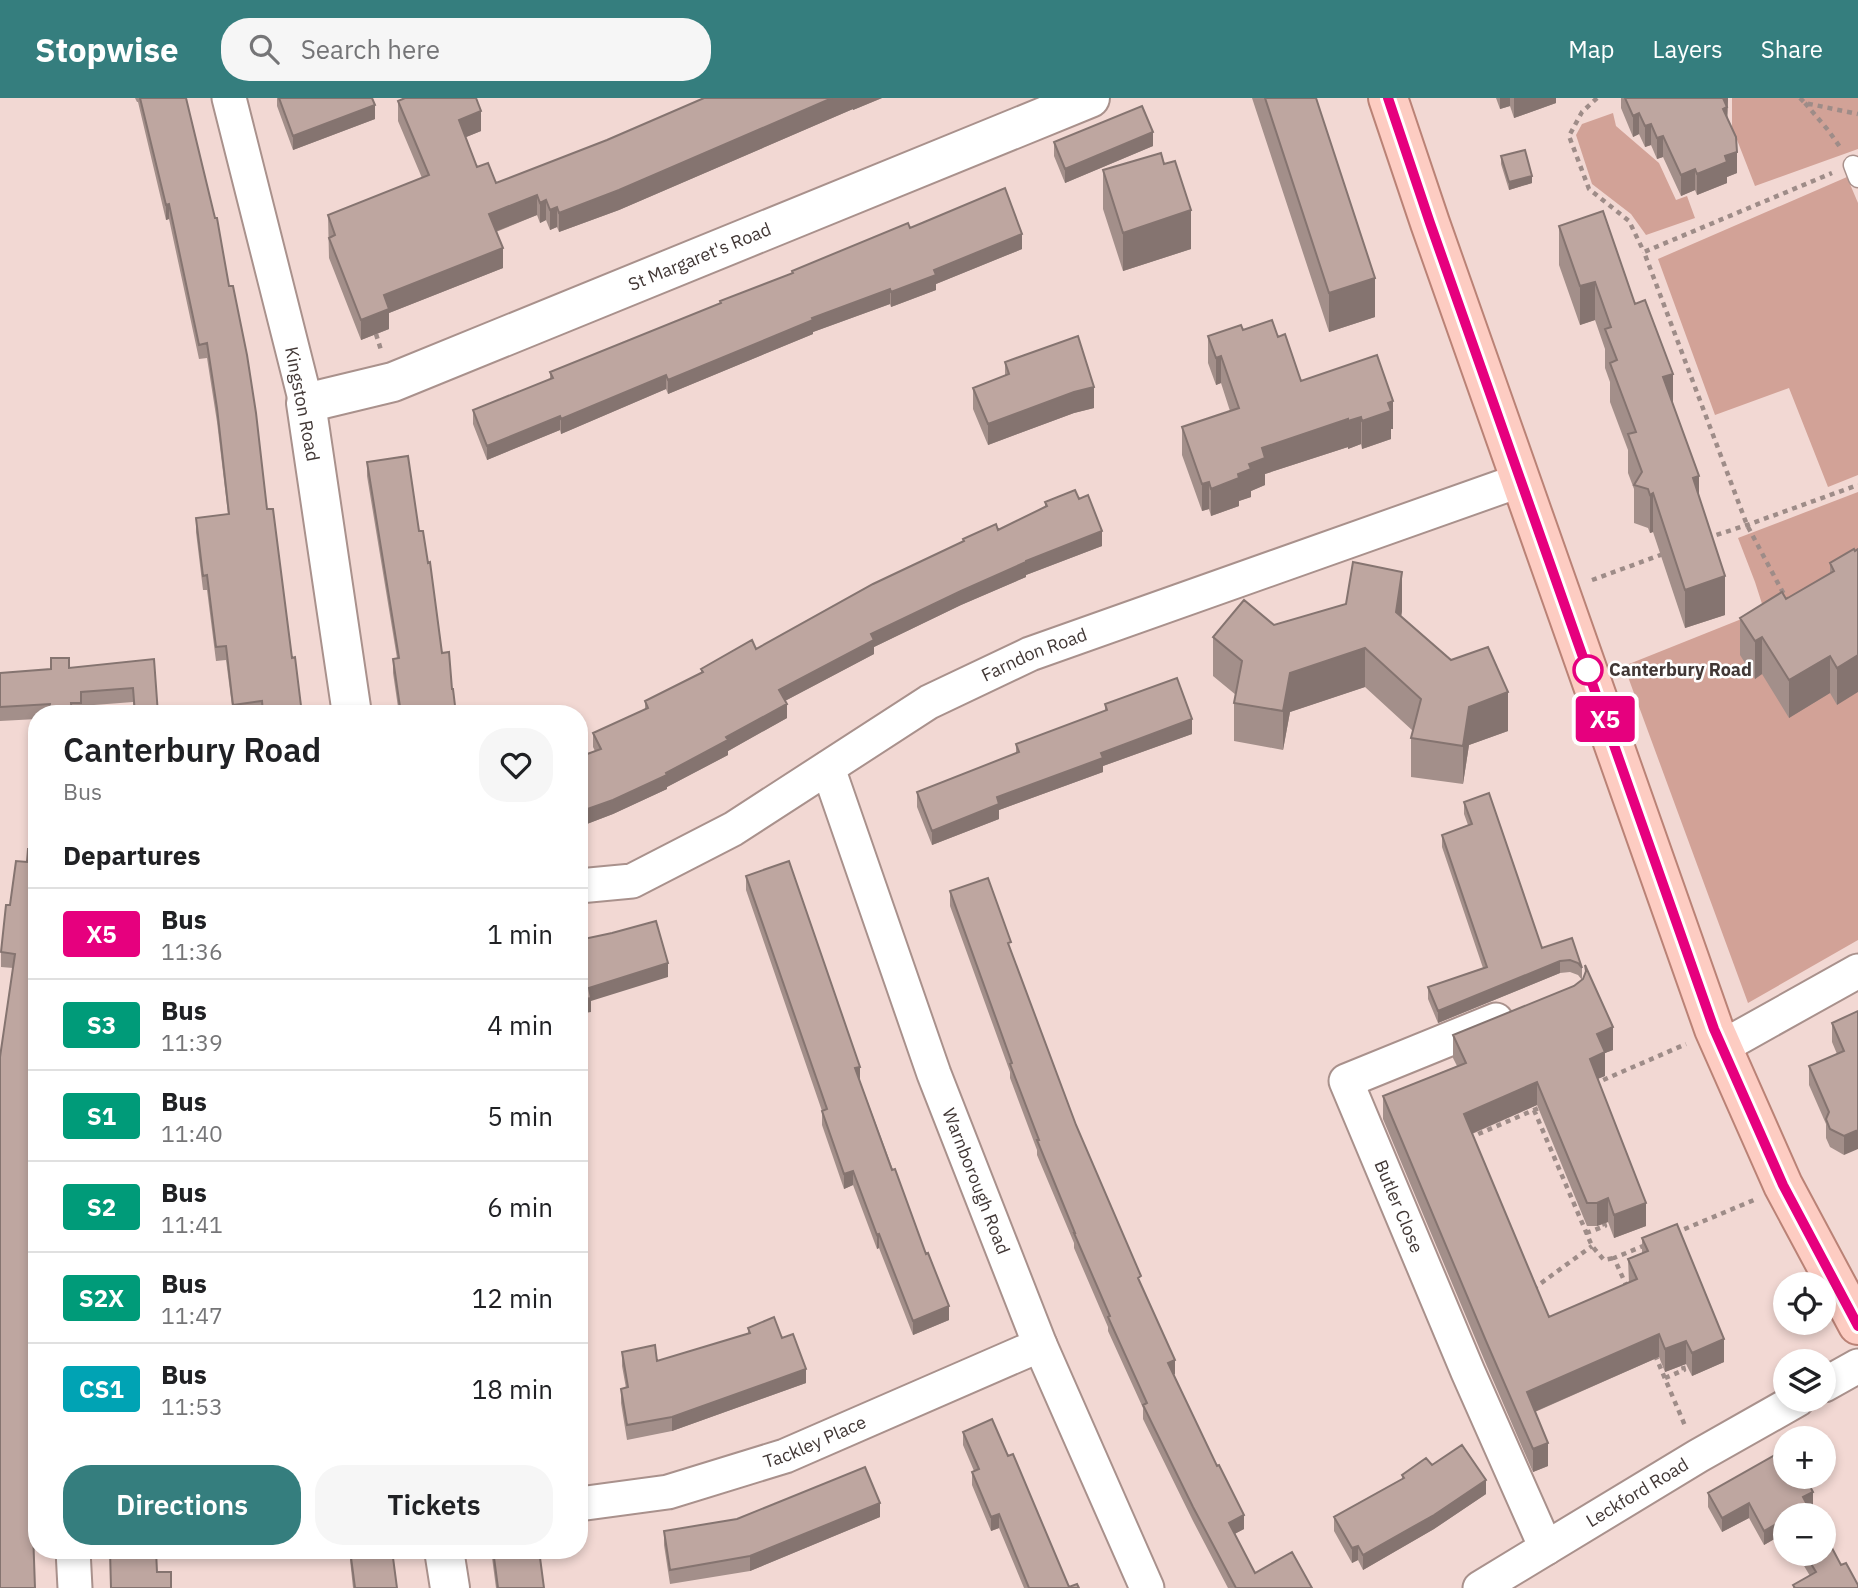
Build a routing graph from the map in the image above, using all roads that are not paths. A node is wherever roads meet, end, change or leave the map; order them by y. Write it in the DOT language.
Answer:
graph roads {
  1 [pos="229,98"];
  2 [pos="1090,98"];
  3 [pos="1388,98"];
  4 [pos="306,403"];
  5 [pos="1521,480"];
  6 [pos="351,705"];
  7 [pos="828,768"];
  8 [pos="588,885"];
  9 [pos="1858,971"];
  10 [pos="1529,1007"];
  11 [pos="1722,1048"];
  12 [pos="1858,1325"];
  13 [pos="1040,1345"];
  14 [pos="1858,1366"];
  15 [pos="1836,1378"];
  16 [pos="1776,1412"];
  17 [pos="588,1503"];
  18 [pos="1546,1548"];
  19 [pos="73,1559"];
  20 [pos="445,1559"];
  21 [pos="75,1588"];
  22 [pos="450,1588"];
  23 [pos="1147,1588"];
  24 [pos="1479,1588"];
  1 -- 4 [label="street, Kingston Road"];
  2 -- 4 [label="street, St Margaret's Road"];
  3 -- 5 [label="main road"];
  4 -- 6 [label="street, Kingston Road"];
  5 -- 7 [label="street, Farndon Road"];
  5 -- 11 [label="main road"];
  7 -- 8 [label="street, Farndon Road"];
  7 -- 13 [label="street, Warnborough Road"];
  9 -- 11 [label="street"];
  10 -- 18 [label="street, Butler Close"];
  11 -- 12 [label="main road"];
  13 -- 17 [label="street, Tackley Place"];
  13 -- 23 [label="street, Warnborough Road"];
  14 -- 15 [label="street"];
  16 -- 18 [label="street, Leckford Road"];
  18 -- 24 [label="street, Leckford Road"];
  19 -- 21 [label="street"];
  20 -- 22 [label="street"];
}
